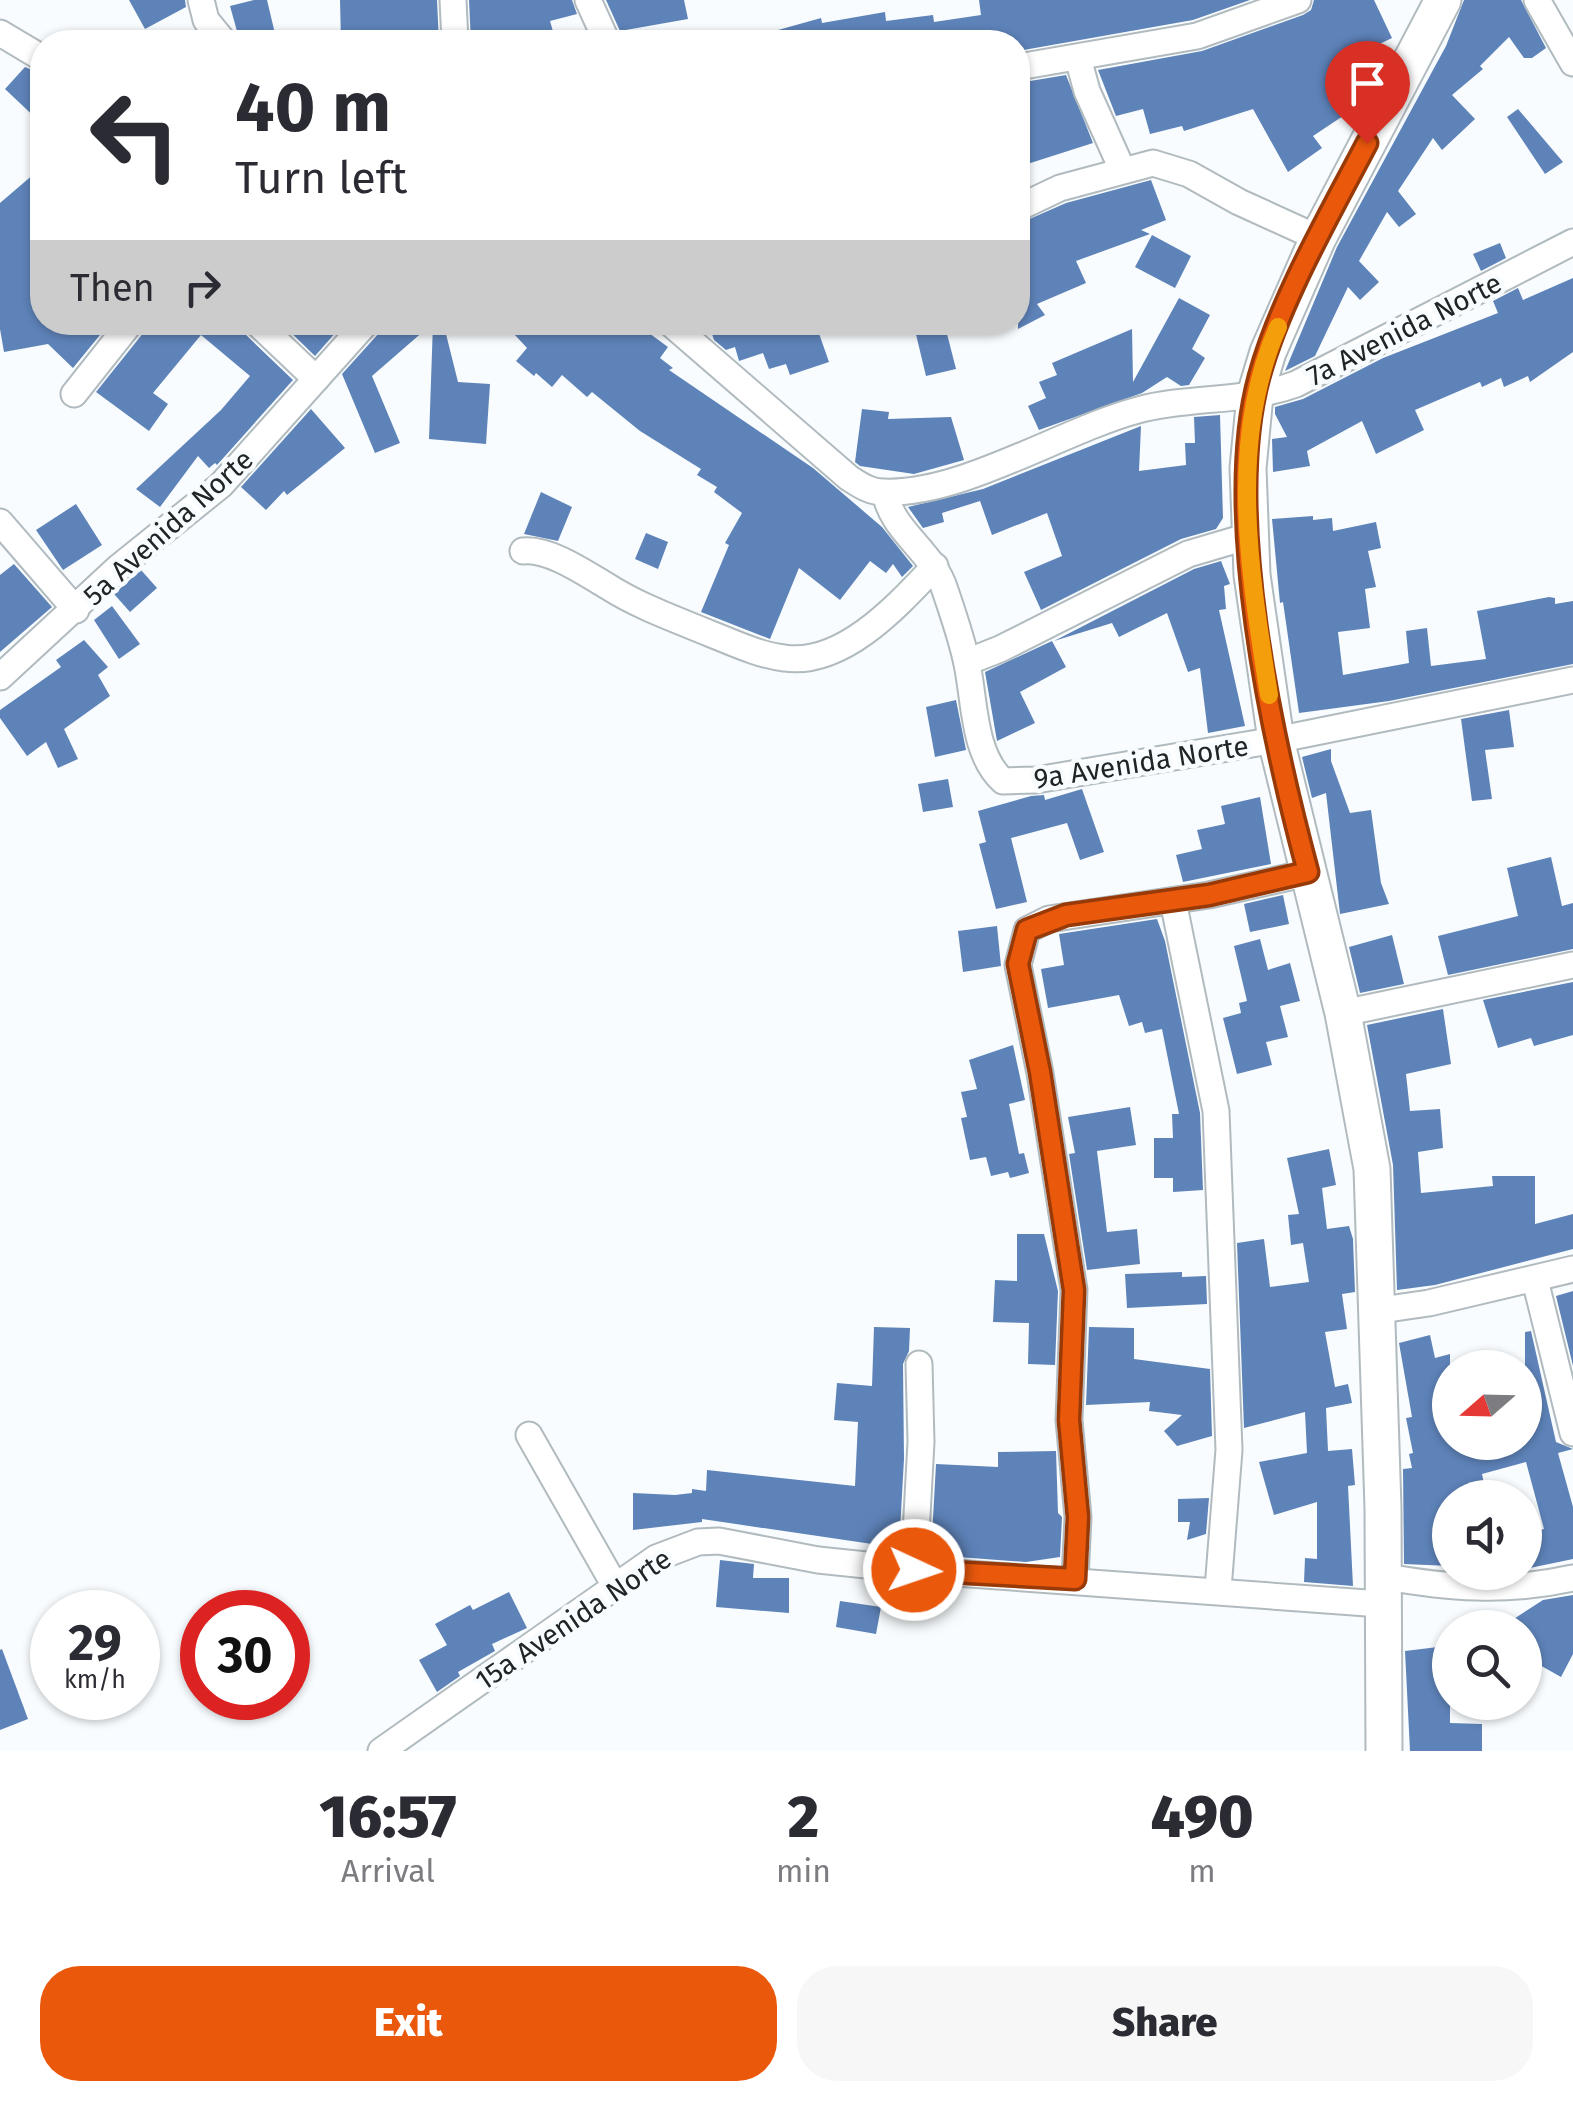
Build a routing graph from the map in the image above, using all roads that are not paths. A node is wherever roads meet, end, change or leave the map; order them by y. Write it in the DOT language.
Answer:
graph roads {
  1 [pos="201,0"];
  2 [pos="453,0"];
  3 [pos="588,0"];
  4 [pos="1298,0"];
  5 [pos="1443,0"];
  6 [pos="1537,0"];
  7 [pos="214,30"];
  8 [pos="455,30"];
  9 [pos="602,30"];
  10 [pos="0,33"];
  11 [pos="30,51"];
  12 [pos="1078,58"];
  13 [pos="1573,63"];
  14 [pos="1030,64"];
  15 [pos="1122,169"];
  16 [pos="1030,202"];
  17 [pos="1318,238"];
  18 [pos="1573,242"];
  19 [pos="121,335"];
  20 [pos="270,335"];
  21 [pos="355,335"];
  22 [pos="689,335"];
  23 [pos="316,378"];
  24 [pos="74,394"];
  25 [pos="1255,396"];
  26 [pos="886,492"];
  27 [pos="0,522"];
  28 [pos="1249,536"];
  29 [pos="523,551"];
  30 [pos="936,566"];
  31 [pos="76,610"];
  32 [pos="967,662"];
  33 [pos="0,676"];
  34 [pos="1573,680"];
  35 [pos="1276,740"];
  36 [pos="1308,872"];
  37 [pos="1173,902"];
  38 [pos="1573,965"];
  39 [pos="1344,1013"];
  40 [pos="1573,1269"];
  41 [pos="1534,1280"];
  42 [pos="1374,1312"];
  43 [pos="919,1364"];
  44 [pos="1573,1433"];
  45 [pos="529,1435"];
  46 [pos="914,1570"];
  47 [pos="1573,1578"];
  48 [pos="1075,1579"];
  49 [pos="615,1586"];
  50 [pos="1218,1589"];
  51 [pos="1381,1590"];
  52 [pos="381,1751"];
  53 [pos="1384,1751"];
  1 -- 7 [label="street"];
  2 -- 8 [label="street"];
  3 -- 9 [label="street"];
  4 -- 12 [label="street"];
  5 -- 17 [label="street"];
  6 -- 13 [label="street"];
  10 -- 11 [label="street"];
  12 -- 14 [label="street"];
  12 -- 15 [label="street"];
  15 -- 16 [label="street"];
  15 -- 17 [label="street"];
  17 -- 25 [label="street"];
  18 -- 25 [label="street, 7a Avenida Norte"];
  19 -- 24 [label="street"];
  20 -- 23 [label="street"];
  21 -- 23 [label="street, 5a Avenida Norte"];
  22 -- 26 [label="street"];
  23 -- 31 [label="street, 5a Avenida Norte"];
  25 -- 26 [label="street, 7a Avenida Norte"];
  25 -- 28 [label="street"];
  26 -- 30 [label="street"];
  27 -- 31 [label="street"];
  28 -- 32 [label="street"];
  28 -- 35 [label="street"];
  29 -- 30 [label="street"];
  30 -- 32 [label="street"];
  31 -- 33 [label="street, 5a Avenida Norte"];
  32 -- 35 [label="street, 9a Avenida Norte"];
  34 -- 35 [label="street, 9a Avenida Norte"];
  35 -- 36 [label="street"];
  36 -- 37 [label="street"];
  36 -- 39 [label="street"];
  37 -- 48 [label="street"];
  37 -- 50 [label="street"];
  38 -- 39 [label="street"];
  39 -- 42 [label="street"];
  40 -- 41 [label="street"];
  41 -- 42 [label="street"];
  41 -- 44 [label="street"];
  42 -- 51 [label="street"];
  43 -- 46 [label="street"];
  45 -- 49 [label="street"];
  46 -- 48 [label="street, 15a Avenida Norte"];
  46 -- 49 [label="street, 15a Avenida Norte"];
  47 -- 51 [label="street, 15a Avenida Norte"];
  48 -- 50 [label="street, 15a Avenida Norte"];
  49 -- 52 [label="street, 15a Avenida Norte"];
  50 -- 51 [label="street, 15a Avenida Norte"];
  51 -- 53 [label="street"];
}
